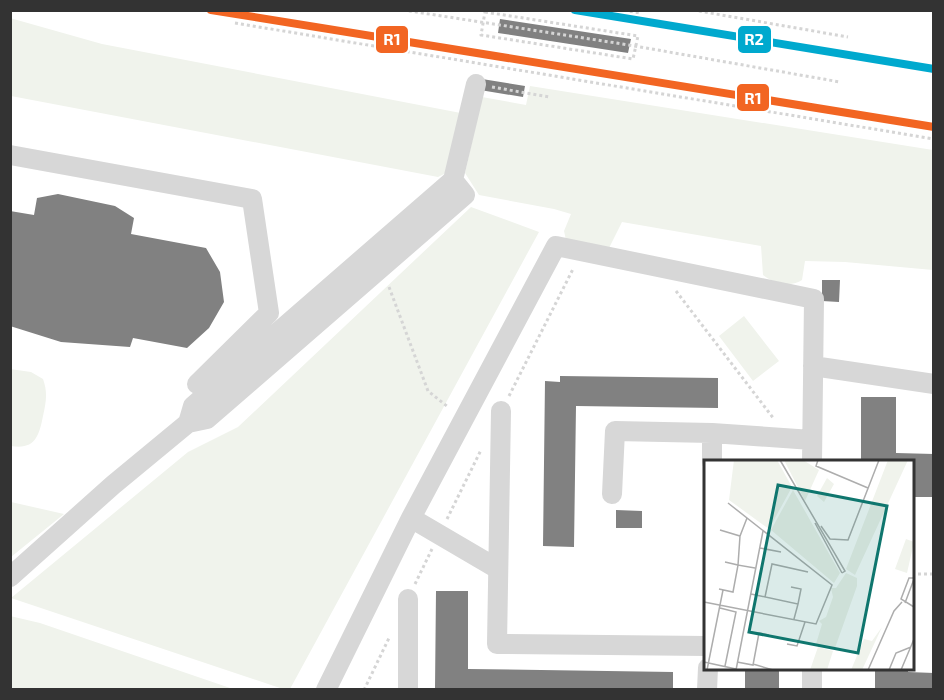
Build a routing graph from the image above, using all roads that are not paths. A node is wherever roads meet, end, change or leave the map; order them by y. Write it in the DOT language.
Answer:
graph roads {
  1 [pos="484,85"];
  2 [pos="10,155"];
  3 [pos="453,180"];
  4 [pos="813,366"];
  5 [pos="197,384"];
  6 [pos="933,384"];
  7 [pos="501,411"];
  8 [pos="188,423"];
  9 [pos="712,433"];
  10 [pos="812,440"];
  11 [pos="712,460"];
  12 [pos="812,460"];
  13 [pos="612,494"];
  14 [pos="411,518"];
  15 [pos="498,569"];
  16 [pos="10,577"];
  17 [pos="408,599"];
  18 [pos="704,646"];
  19 [pos="708,670"];
  20 [pos="812,670"];
  21 [pos="326,690"];
  22 [pos="408,690"];
  23 [pos="707,690"];
  24 [pos="812,690"];
  1 -- 3 [label="street"];
  2 -- 5 [label="street"];
  3 -- 8 [label="street"];
  3 -- 8 [label="street"];
  4 -- 6 [label="street"];
  4 -- 10 [label="street"];
  4 -- 14 [label="street"];
  7 -- 15 [label="street"];
  8 -- 16 [label="street"];
  9 -- 10 [label="street"];
  9 -- 11 [label="street"];
  9 -- 13 [label="street"];
  10 -- 12 [label="street"];
  14 -- 15 [label="street"];
  14 -- 21 [label="street"];
  15 -- 18 [label="street"];
  17 -- 22 [label="street"];
  19 -- 23 [label="street"];
  20 -- 24 [label="street"];
}
